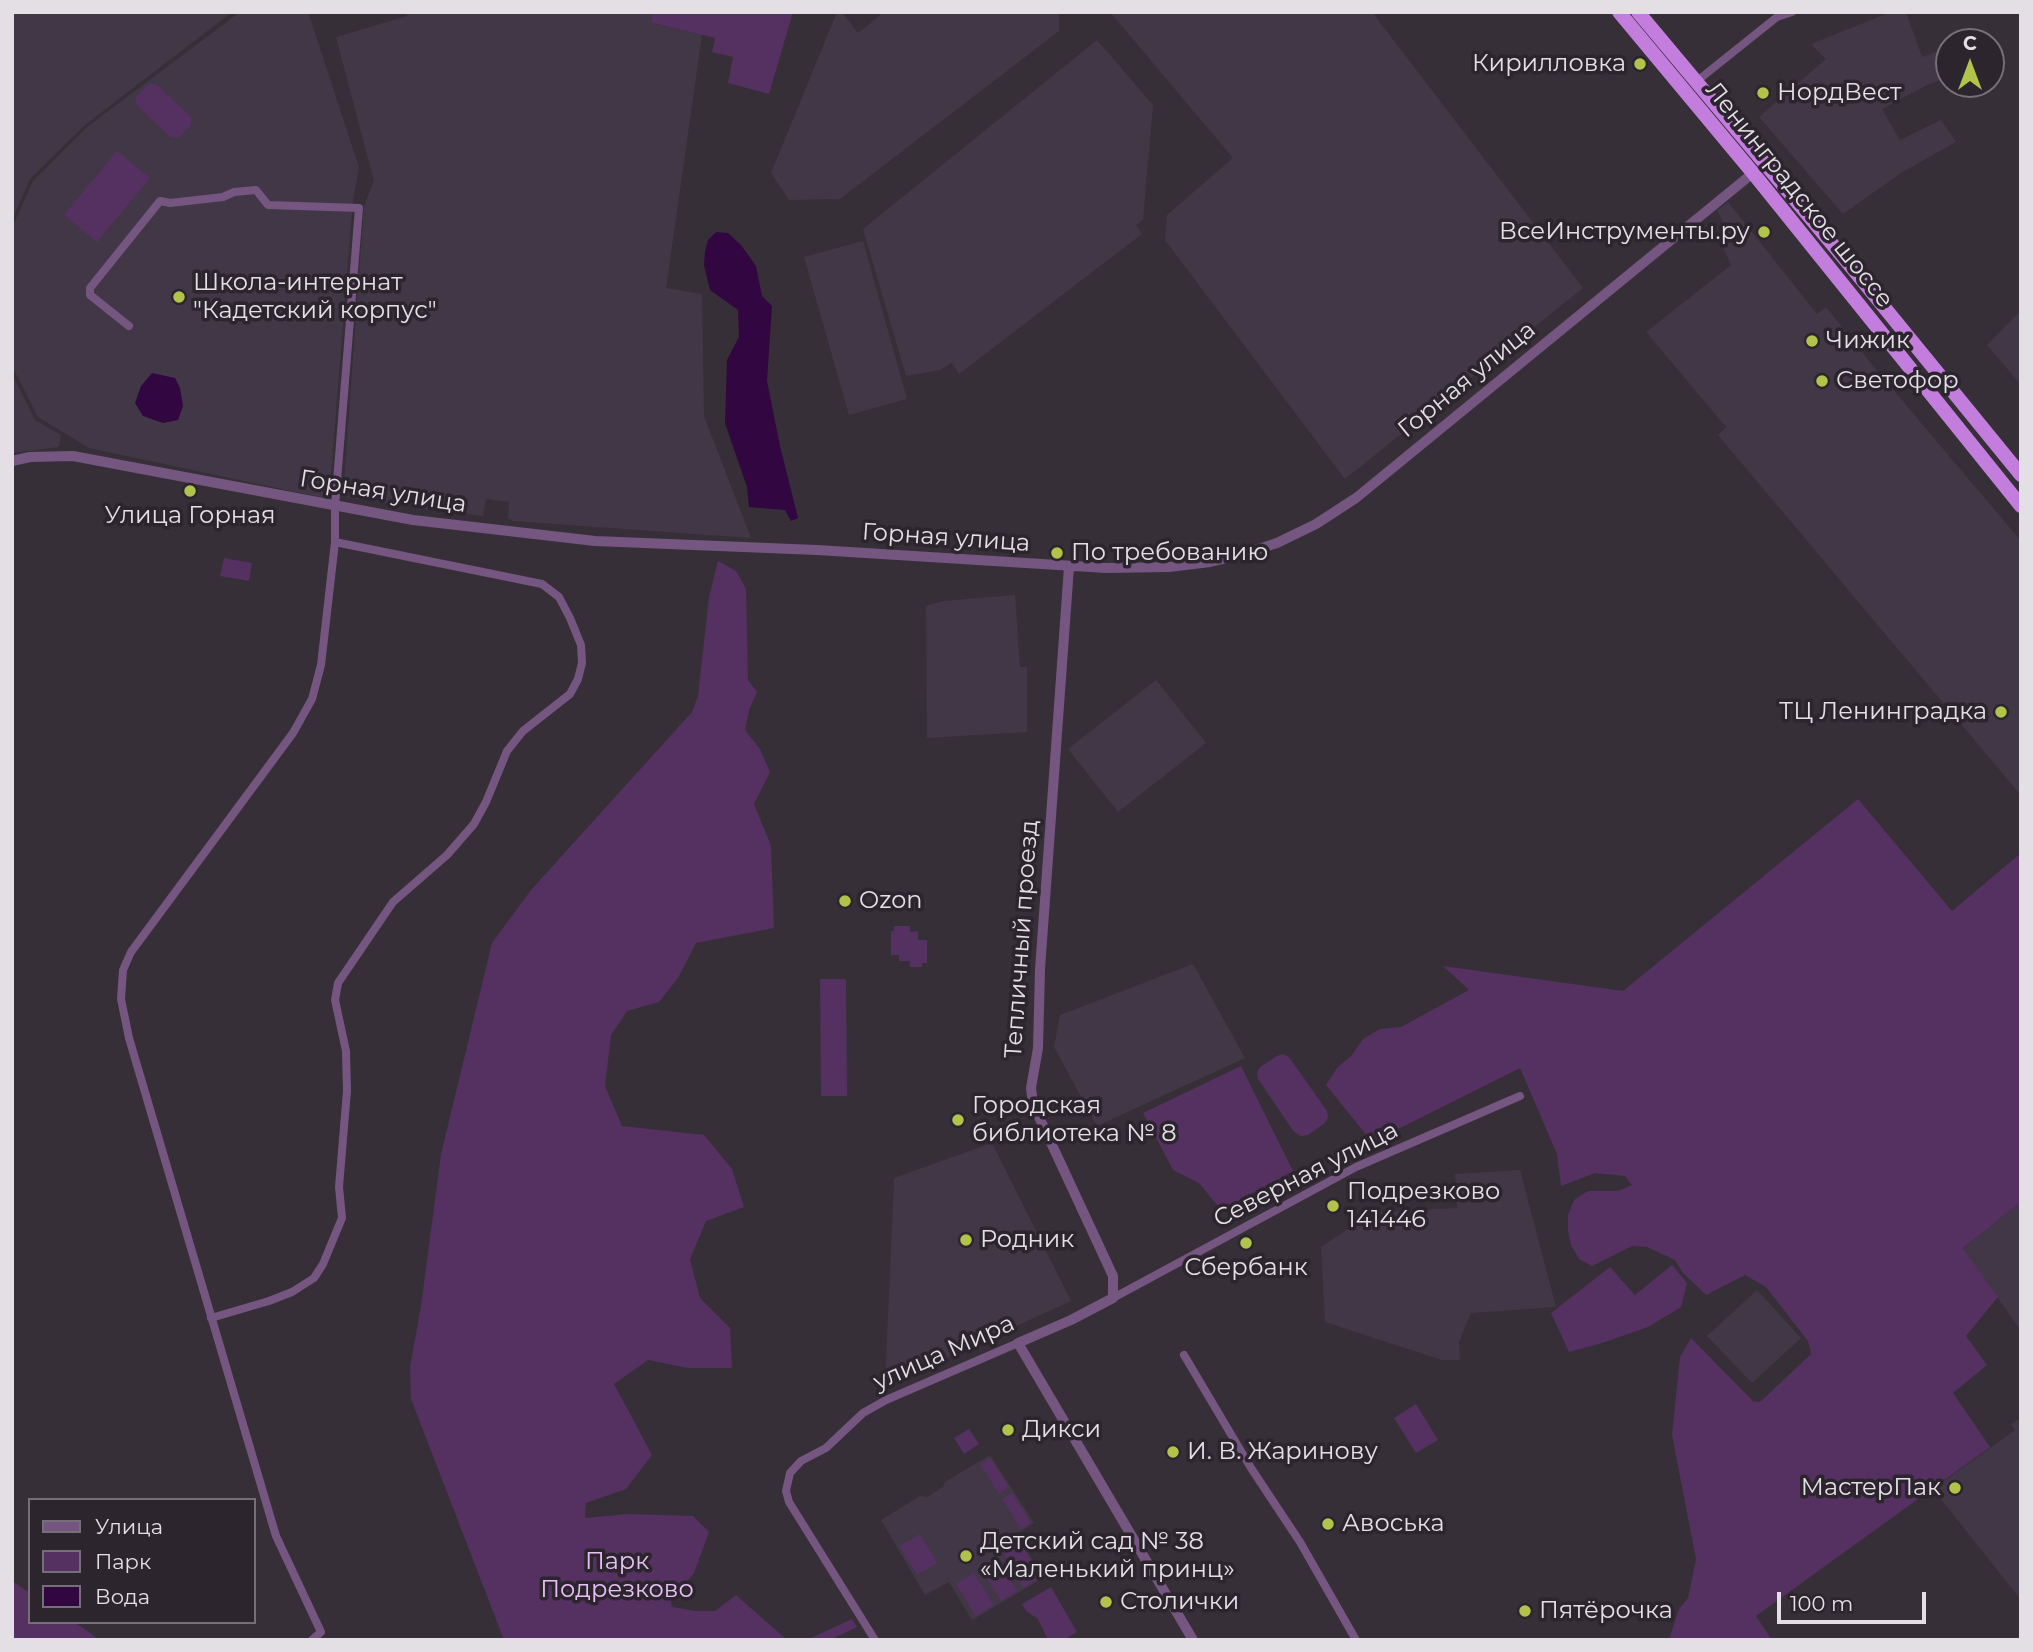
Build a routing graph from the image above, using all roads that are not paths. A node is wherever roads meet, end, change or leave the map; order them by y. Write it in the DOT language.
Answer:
graph roads {
  1 [pos="1619,12"];
  2 [pos="1638,12"];
  3 [pos="1792,12"];
  4 [pos="1697,81"];
  5 [pos="1753,173"];
  6 [pos="130,326"];
  7 [pos="12,461"];
  8 [pos="2021,475"];
  9 [pos="335,506"];
  10 [pos="2021,506"];
  11 [pos="335,542"];
  12 [pos="1069,567"];
  13 [pos="1521,1096"];
  14 [pos="1113,1298"];
  15 [pos="211,1318"];
  16 [pos="1018,1343"];
  17 [pos="1184,1355"];
  18 [pos="312,1640"];
  19 [pos="875,1640"];
  20 [pos="1193,1640"];
  21 [pos="1356,1640"];
  1 -- 5 [label="highway, Ленинградское шоссе"];
  2 -- 4 [label="highway, Ленинградское шоссе"];
  3 -- 4 [label="street"];
  4 -- 8 [label="highway, Ленинградское шоссе"];
  5 -- 10 [label="highway, Ленинградское шоссе"];
  5 -- 12 [label="street, Горная улица"];
  6 -- 9 [label="street"];
  7 -- 9 [label="street, Горная улица"];
  9 -- 11 [label="street"];
  9 -- 12 [label="street, Горная улица"];
  11 -- 15 [label="street"];
  11 -- 15 [label="street"];
  12 -- 14 [label="street, Тепличный проезд"];
  13 -- 14 [label="street, Северная улица"];
  14 -- 16 [label="street, улица Мира"];
  15 -- 18 [label="street"];
  16 -- 19 [label="street, улица Мира"];
  16 -- 20 [label="street"];
  17 -- 21 [label="street"];
}
